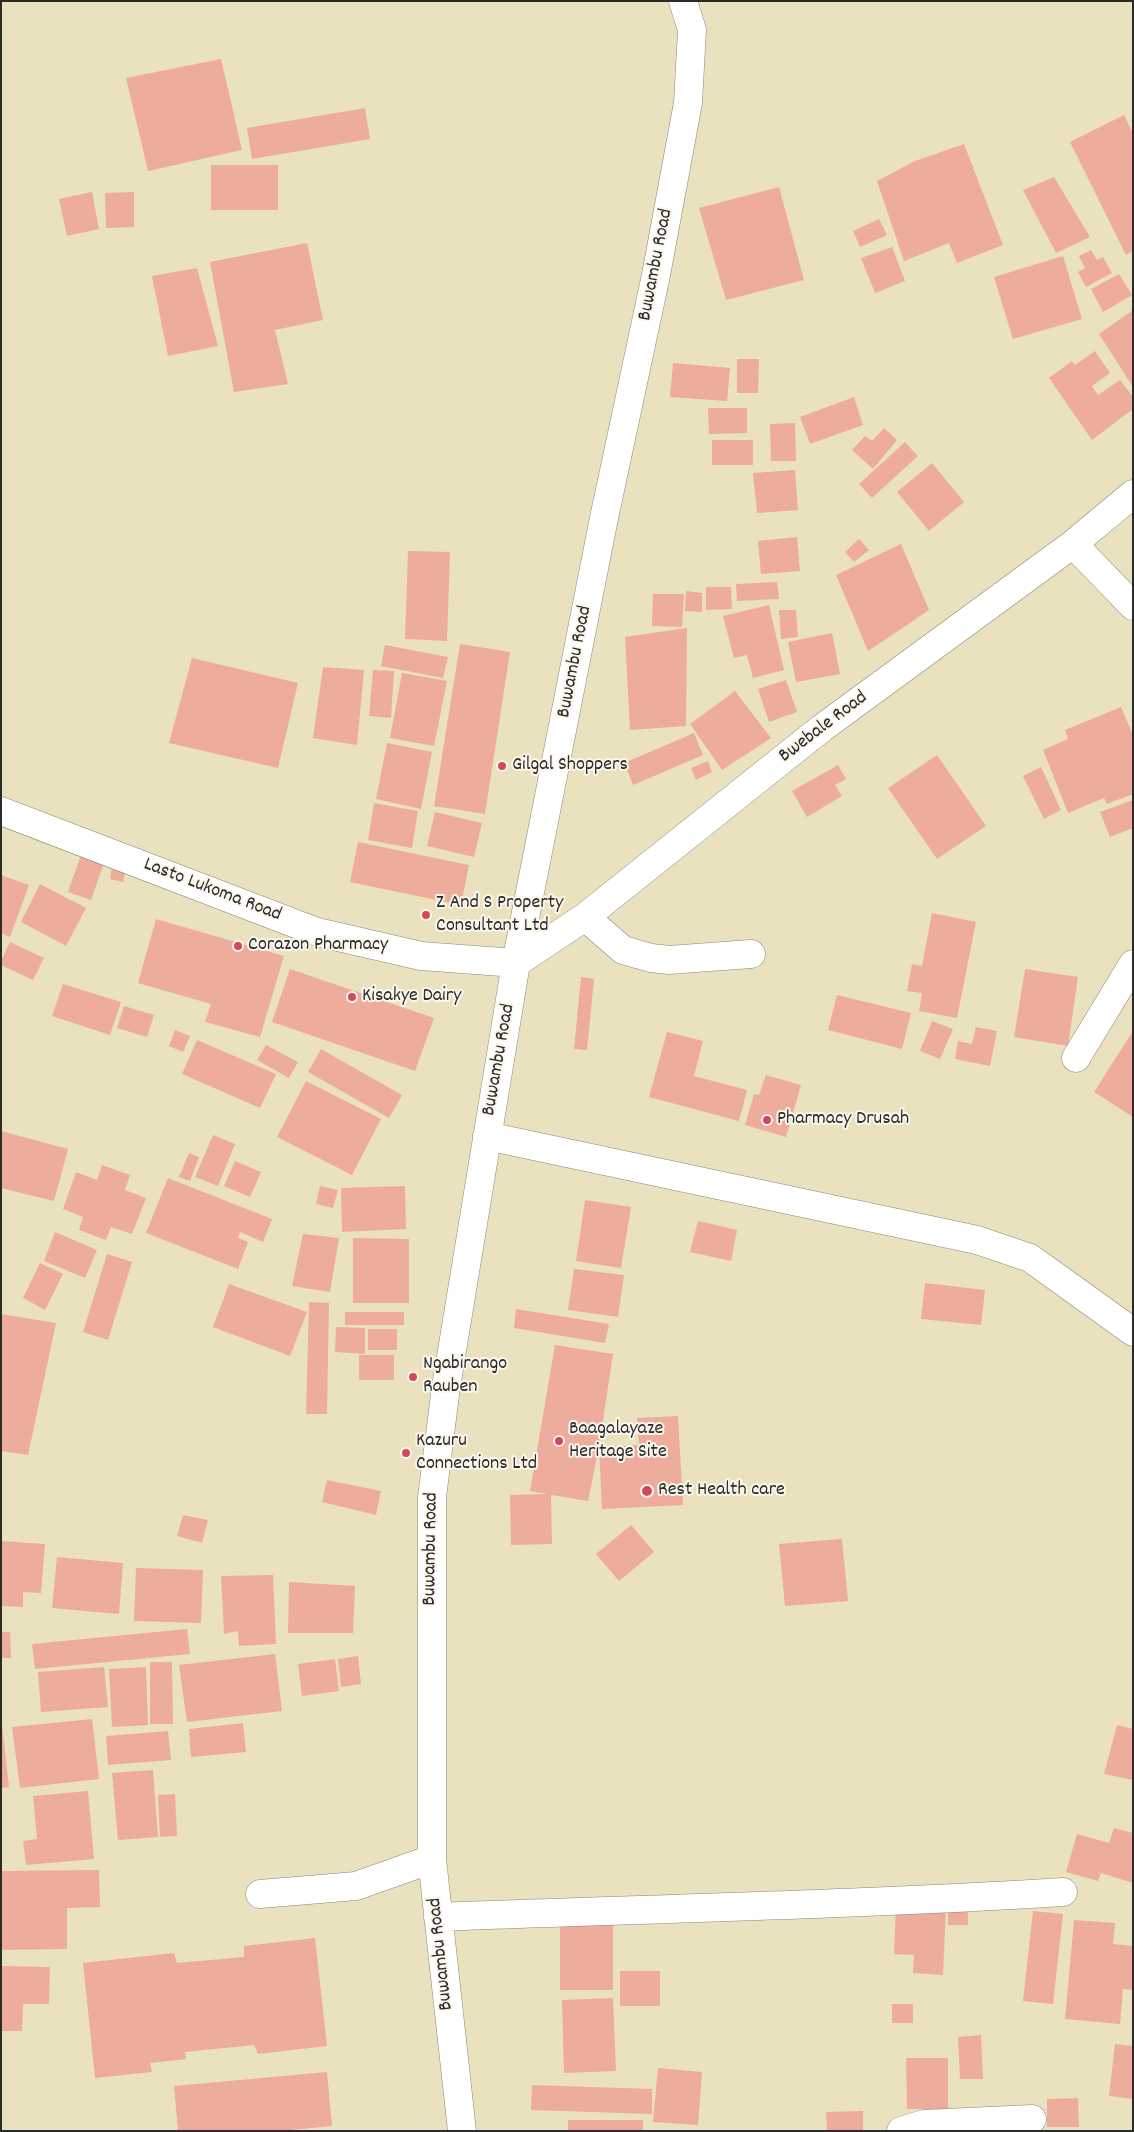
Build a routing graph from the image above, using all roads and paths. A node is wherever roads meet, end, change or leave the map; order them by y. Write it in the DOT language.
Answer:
graph roads {
  1 [pos="683,1"];
  2 [pos="1133,494"];
  3 [pos="1073,544"];
  4 [pos="1133,606"];
  5 [pos="1,811"];
  6 [pos="585,917"];
  7 [pos="751,954"];
  8 [pos="516,963"];
  9 [pos="1133,964"];
  10 [pos="1076,1058"];
  11 [pos="487,1136"];
  12 [pos="1133,1332"];
  13 [pos="432,1859"];
  14 [pos="1062,1892"];
  15 [pos="260,1894"];
  16 [pos="438,1917"];
  17 [pos="1032,2119"];
  18 [pos="462,2131"];
  19 [pos="902,2131"];
  1 -- 8 [label="street, Buwambu Road"];
  2 -- 3 [label="street, Bwebale Road"];
  3 -- 4 [label="street"];
  3 -- 6 [label="street, Bwebale Road"];
  5 -- 8 [label="street, Lasto Lukoma Road"];
  6 -- 7 [label="street"];
  6 -- 8 [label="street, Bwebale Road"];
  8 -- 11 [label="street, Buwambu Road"];
  9 -- 10 [label="street"];
  11 -- 12 [label="street"];
  11 -- 13 [label="street, Buwambu Road"];
  13 -- 15 [label="street"];
  13 -- 16 [label="street, Buwambu Road"];
  14 -- 16 [label="street"];
  16 -- 18 [label="street, Buwambu Road"];
  17 -- 19 [label="street"];
}
